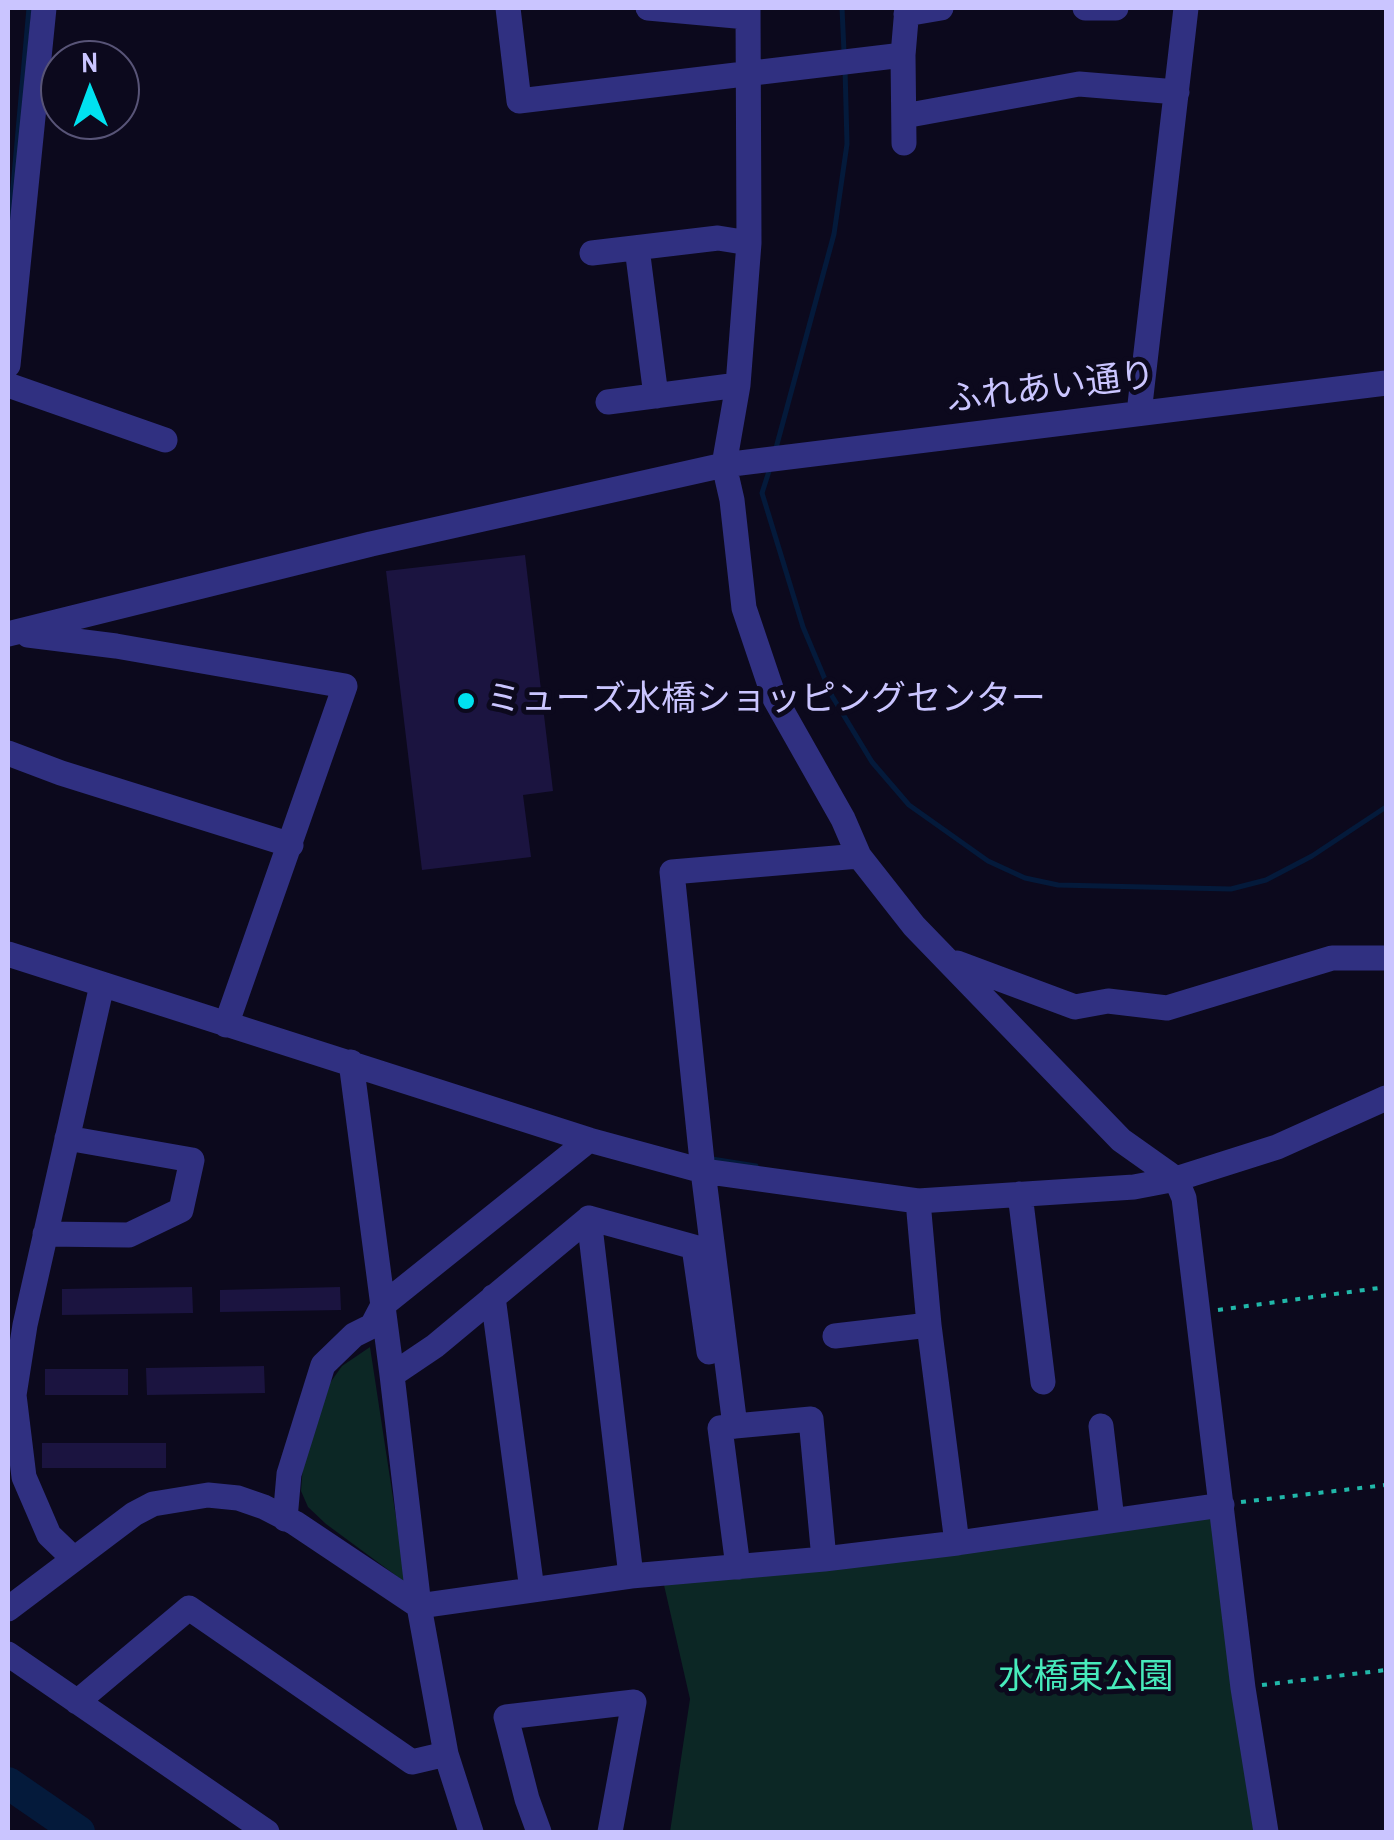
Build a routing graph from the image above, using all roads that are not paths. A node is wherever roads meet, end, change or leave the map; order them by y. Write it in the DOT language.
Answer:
graph roads {
  1 [pos="44,8"];
  2 [pos="508,8"];
  3 [pos="648,8"];
  4 [pos="941,8"];
  5 [pos="1085,8"];
  6 [pos="1116,8"];
  7 [pos="1186,8"];
  8 [pos="907,11"];
  9 [pos="747,12"];
  10 [pos="902,54"];
  11 [pos="750,73"];
  12 [pos="1176,92"];
  13 [pos="904,116"];
  14 [pos="904,143"];
  15 [pos="749,243"];
  16 [pos="637,248"];
  17 [pos="592,253"];
  18 [pos="10,318"];
  19 [pos="8,364"];
  20 [pos="1386,383"];
  21 [pos="8,385"];
  22 [pos="738,385"];
  23 [pos="656,396"];
  24 [pos="608,402"];
  25 [pos="1139,413"];
  26 [pos="166,440"];
  27 [pos="724,465"];
  28 [pos="10,634"];
  29 [pos="8,753"];
  30 [pos="291,845"];
  31 [pos="859,856"];
  32 [pos="8,954"];
  33 [pos="1386,958"];
  34 [pos="947,960"];
  35 [pos="102,985"];
  36 [pos="226,1025"];
  37 [pos="351,1062"];
  38 [pos="1386,1098"];
  39 [pos="67,1138"];
  40 [pos="589,1140"];
  41 [pos="703,1171"];
  42 [pos="1176,1179"];
  43 [pos="1020,1194"];
  44 [pos="918,1201"];
  45 [pos="589,1218"];
  46 [pos="45,1234"];
  47 [pos="493,1298"];
  48 [pos="383,1305"];
  49 [pos="929,1325"];
  50 [pos="16,1327"];
  51 [pos="835,1336"];
  52 [pos="392,1375"];
  53 [pos="1042,1382"];
  54 [pos="1100,1426"];
  55 [pos="728,1427"];
  56 [pos="1222,1505"];
  57 [pos="284,1519"];
  58 [pos="1112,1520"];
  59 [pos="957,1542"];
  60 [pos="73,1558"];
  61 [pos="824,1559"];
  62 [pos="738,1567"];
  63 [pos="631,1576"];
  64 [pos="532,1590"];
  65 [pos="418,1606"];
  66 [pos="8,1609"];
  67 [pos="8,1654"];
  68 [pos="77,1702"];
  69 [pos="446,1754"];
  70 [pos="267,1832"];
  71 [pos="471,1832"];
  72 [pos="539,1832"];
  73 [pos="610,1832"];
  74 [pos="1266,1832"];
  1 -- 18 [label="street"];
  2 -- 11 [label="street"];
  3 -- 9 [label="street"];
  4 -- 8 [label="street"];
  5 -- 6 [label="street"];
  7 -- 12 [label="street"];
  8 -- 10 [label="street"];
  9 -- 11 [label="street"];
  10 -- 11 [label="street"];
  10 -- 13 [label="street"];
  11 -- 15 [label="street"];
  12 -- 13 [label="street"];
  12 -- 25 [label="street"];
  13 -- 14 [label="street"];
  15 -- 16 [label="street"];
  15 -- 22 [label="street"];
  16 -- 17 [label="street"];
  16 -- 23 [label="street"];
  18 -- 19 [label="street"];
  20 -- 25 [label="street, ふれあい通り"];
  21 -- 26 [label="street"];
  22 -- 23 [label="street"];
  22 -- 27 [label="street"];
  23 -- 24 [label="street"];
  25 -- 27 [label="street, ふれあい通り"];
  27 -- 28 [label="street, ふれあい通り"];
  27 -- 31 [label="street"];
  28 -- 30 [label="street"];
  29 -- 30 [label="street"];
  30 -- 36 [label="street"];
  31 -- 34 [label="street"];
  31 -- 41 [label="street"];
  32 -- 35 [label="street"];
  33 -- 34 [label="street"];
  34 -- 42 [label="street"];
  35 -- 36 [label="street"];
  35 -- 39 [label="street"];
  36 -- 37 [label="street"];
  37 -- 40 [label="street"];
  37 -- 48 [label="street"];
  38 -- 42 [label="street"];
  39 -- 46 [label="street"];
  39 -- 46 [label="street"];
  40 -- 41 [label="street"];
  40 -- 48 [label="street"];
  41 -- 44 [label="street"];
  41 -- 55 [label="street"];
  42 -- 43 [label="street"];
  42 -- 56 [label="street"];
  43 -- 44 [label="street"];
  43 -- 53 [label="street"];
  44 -- 49 [label="street"];
  45 -- 47 [label="street"];
  45 -- 55 [label="street"];
  45 -- 63 [label="street"];
  46 -- 50 [label="street"];
  47 -- 52 [label="street"];
  47 -- 64 [label="street"];
  48 -- 52 [label="street"];
  48 -- 57 [label="street"];
  49 -- 51 [label="street"];
  49 -- 59 [label="street"];
  50 -- 60 [label="street"];
  52 -- 65 [label="street"];
  54 -- 58 [label="street"];
  55 -- 61 [label="street"];
  55 -- 62 [label="street"];
  56 -- 58 [label="street"];
  56 -- 74 [label="street"];
  57 -- 60 [label="street"];
  57 -- 65 [label="street"];
  58 -- 59 [label="street"];
  59 -- 61 [label="street"];
  60 -- 66 [label="street"];
  61 -- 62 [label="street"];
  62 -- 63 [label="street"];
  63 -- 64 [label="street"];
  64 -- 65 [label="street"];
  65 -- 69 [label="street"];
  67 -- 68 [label="street"];
  68 -- 69 [label="street"];
  68 -- 70 [label="street"];
  69 -- 71 [label="street"];
  72 -- 73 [label="street"];
}
